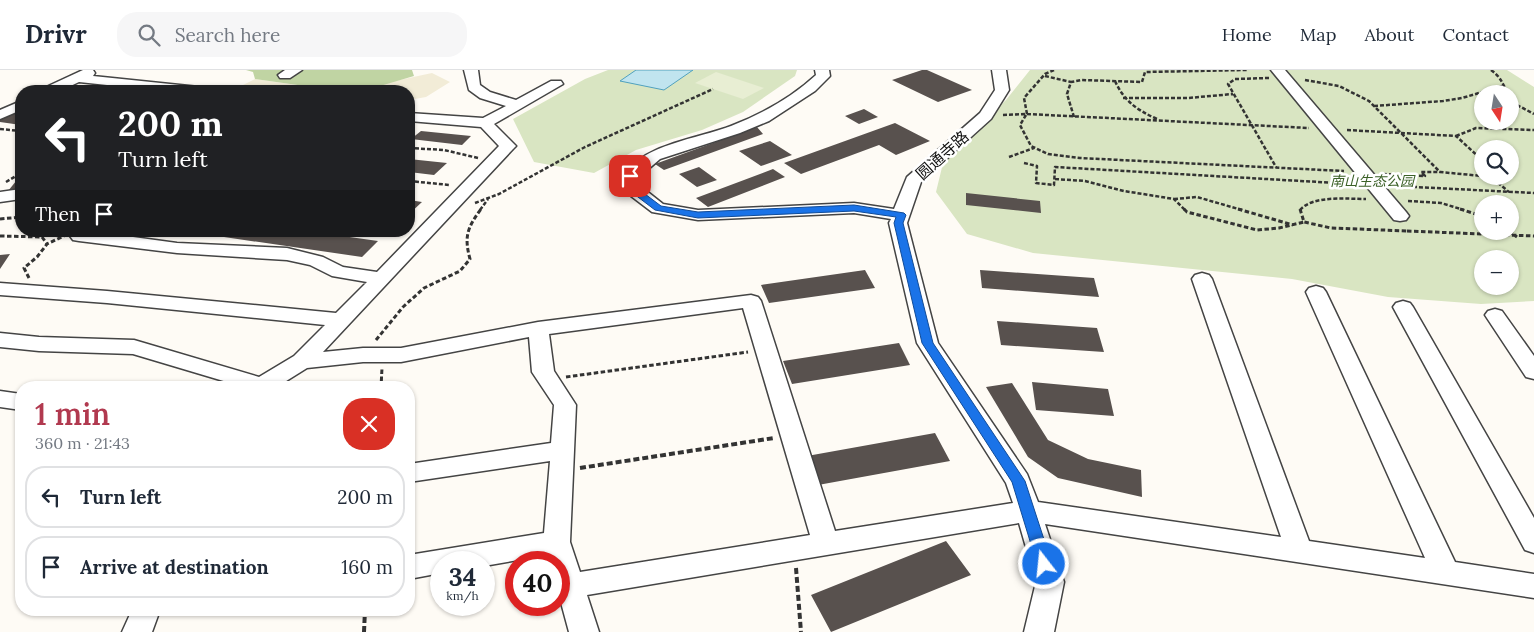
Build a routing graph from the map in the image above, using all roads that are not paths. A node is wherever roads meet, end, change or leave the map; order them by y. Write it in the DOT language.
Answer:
graph roads {
  1 [pos="92,70"];
  2 [pos="470,70"];
  3 [pos="822,70"];
  4 [pos="999,70"];
  5 [pos="1282,74"];
  6 [pos="77,78"];
  7 [pos="556,84"];
  8 [pos="62,85"];
  9 [pos="143,85"];
  10 [pos="518,105"];
  11 [pos="15,108"];
  12 [pos="0,115"];
  13 [pos="415,117"];
  14 [pos="485,123"];
  15 [pos="15,195"];
  16 [pos="0,197"];
  17 [pos="901,215"];
  18 [pos="1400,216"];
  19 [pos="415,226"];
  20 [pos="430,228"];
  21 [pos="85,237"];
  22 [pos="382,278"];
  23 [pos="1202,279"];
  24 [pos="0,289"];
  25 [pos="1316,292"];
  26 [pos="1403,307"];
  27 [pos="1495,315"];
  28 [pos="342,320"];
  29 [pos="538,329"];
  30 [pos="0,340"];
  31 [pos="302,362"];
  32 [pos="1534,372"];
  33 [pos="239,381"];
  34 [pos="265,381"];
  35 [pos="0,399"];
  36 [pos="15,401"];
  37 [pos="562,461"];
  38 [pos="415,473"];
  39 [pos="1028,511"];
  40 [pos="557,542"];
  41 [pos="1534,542"];
  42 [pos="826,544"];
  43 [pos="560,551"];
  44 [pos="1299,551"];
  45 [pos="415,566"];
  46 [pos="1446,573"];
  47 [pos="570,586"];
  48 [pos="1534,586"];
  49 [pos="144,616"];
  50 [pos="137,632"];
  51 [pos="584,632"];
  52 [pos="1039,632"];
  1 -- 6 [label="street"];
  2 -- 10 [label="street"];
  3 -- 17 [label="street"];
  4 -- 17 [label="street, 圆通寺路"];
  5 -- 18 [label="street"];
  6 -- 8 [label="street"];
  6 -- 9 [label="street"];
  7 -- 10 [label="street"];
  10 -- 14 [label="street"];
  11 -- 12 [label="street"];
  13 -- 14 [label="street"];
  14 -- 20 [label="street"];
  15 -- 16 [label="street"];
  17 -- 39 [label="street, 圆通寺路"];
  19 -- 20 [label="street"];
  20 -- 22 [label="street"];
  21 -- 22 [label="street"];
  22 -- 28 [label="street"];
  23 -- 44 [label="street"];
  24 -- 28 [label="street"];
  25 -- 46 [label="street"];
  26 -- 41 [label="street"];
  27 -- 32 [label="street"];
  28 -- 31 [label="street"];
  29 -- 31 [label="street"];
  29 -- 37 [label="street"];
  29 -- 42 [label="street"];
  30 -- 33 [label="street"];
  31 -- 34 [label="street"];
  35 -- 36 [label="street"];
  37 -- 38 [label="street"];
  37 -- 40 [label="street"];
  39 -- 42 [label="street"];
  39 -- 44 [label="street"];
  39 -- 52 [label="street, 圆通寺路"];
  40 -- 43 [label="street"];
  40 -- 45 [label="street"];
  42 -- 47 [label="street"];
  44 -- 46 [label="street"];
  46 -- 48 [label="street"];
  47 -- 51 [label="street"];
  49 -- 50 [label="street"];
}
